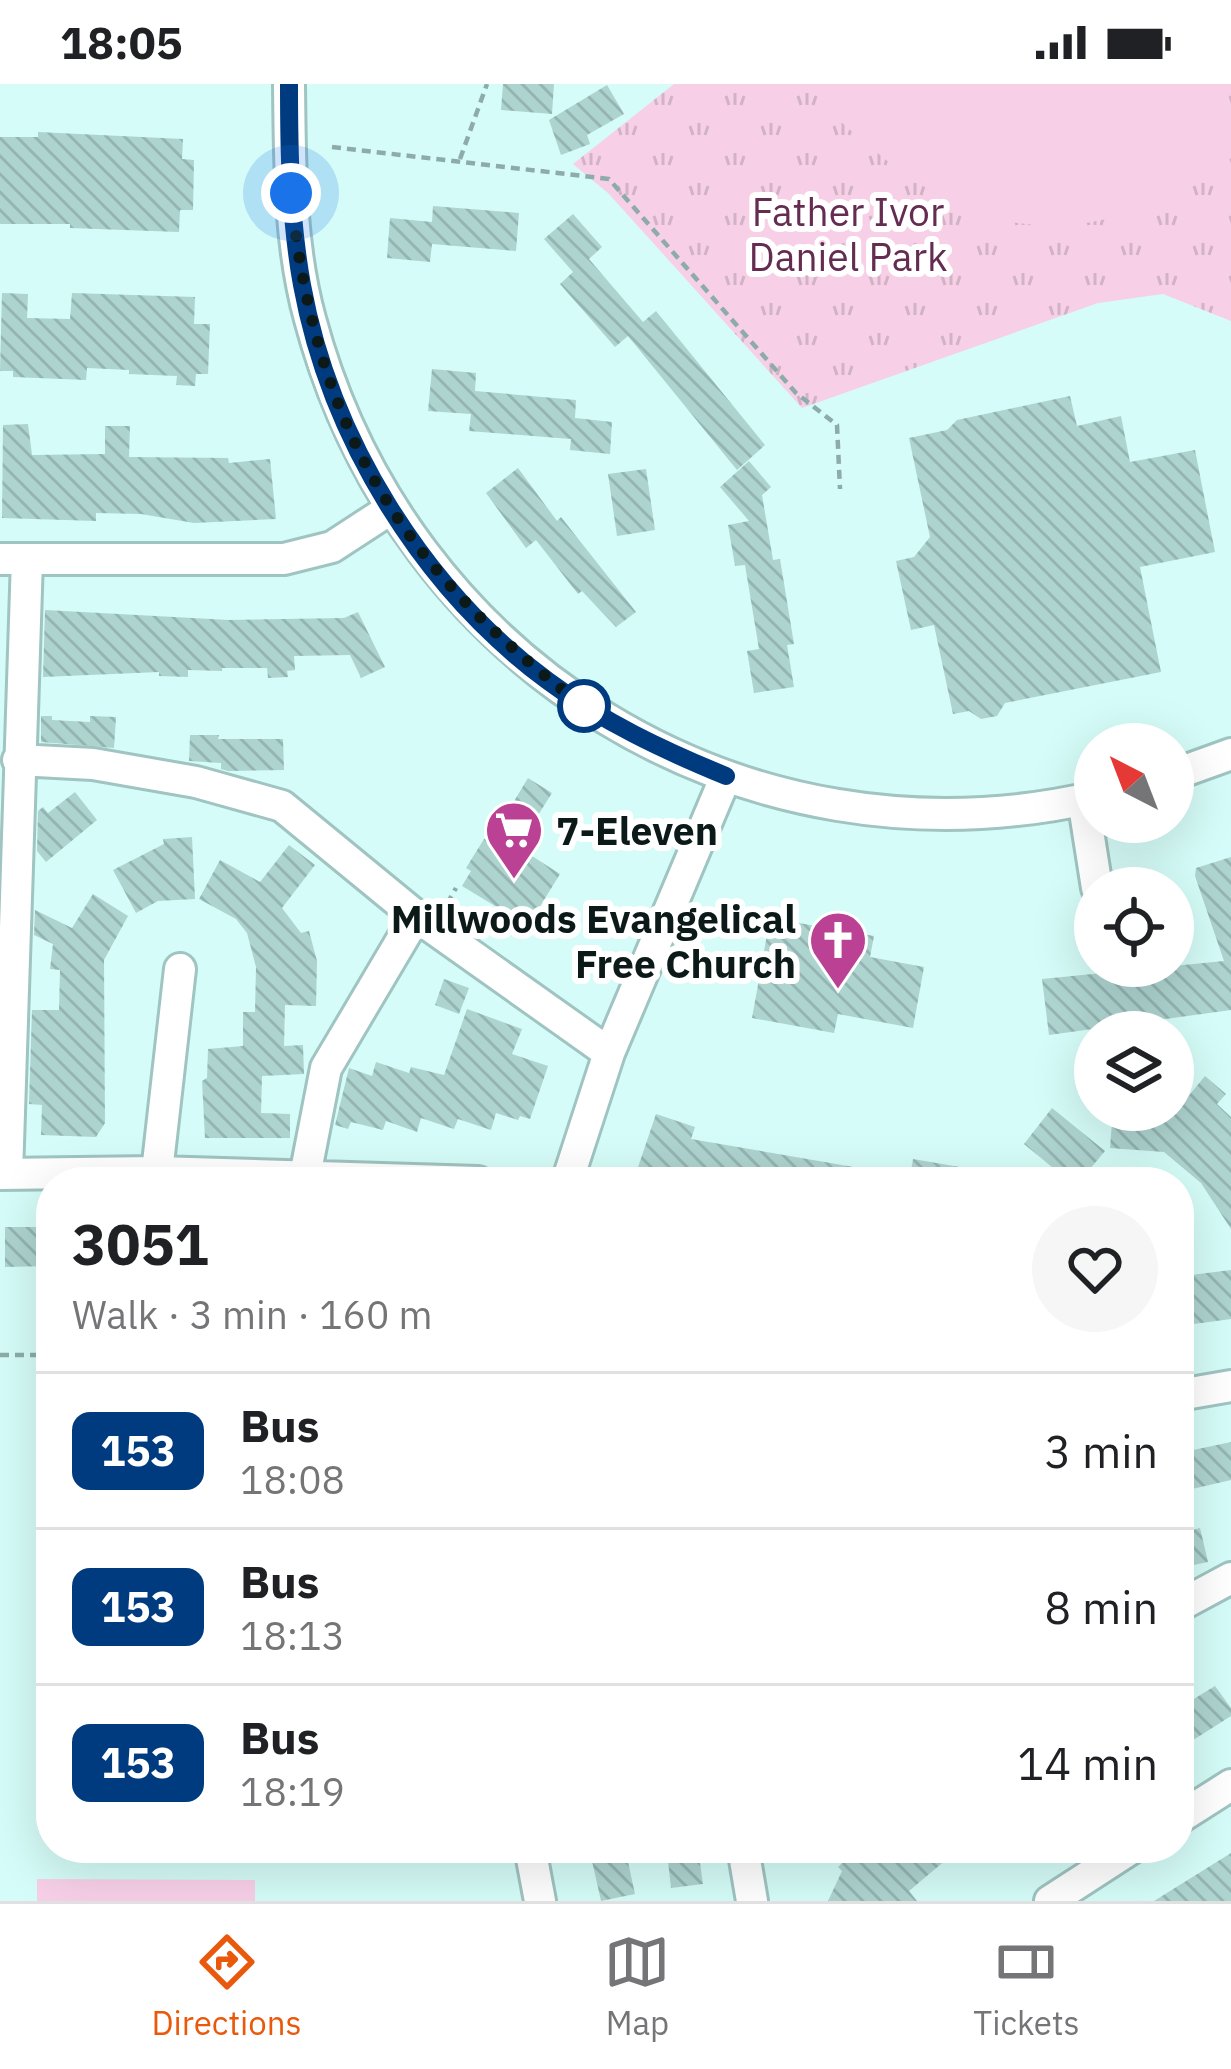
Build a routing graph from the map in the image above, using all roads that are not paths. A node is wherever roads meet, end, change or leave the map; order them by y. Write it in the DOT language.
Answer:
graph roads {
  1 [pos="289,84"];
  2 [pos="392,508"];
  3 [pos="14,559"];
  4 [pos="1231,754"];
  5 [pos="18,760"];
  6 [pos="1194,767"];
  7 [pos="726,776"];
  8 [pos="1074,800"];
  9 [pos="429,916"];
  10 [pos="180,969"];
  11 [pos="609,1053"];
  12 [pos="158,1167"];
  13 [pos="307,1167"];
  14 [pos="572,1167"];
  15 [pos="3,1174"];
  16 [pos="36,1174"];
  17 [pos="1231,1386"];
  18 [pos="1194,1392"];
  19 [pos="1231,1578"];
  20 [pos="1194,1598"];
  21 [pos="1231,1784"];
  22 [pos="1194,1808"];
  23 [pos="533,1863"];
  24 [pos="745,1863"];
  25 [pos="1109,1863"];
  26 [pos="540,1901"];
  27 [pos="752,1901"];
  28 [pos="1050,1901"];
  1 -- 2 [label="street"];
  2 -- 3 [label="street"];
  2 -- 7 [label="street"];
  3 -- 5 [label="street"];
  4 -- 6 [label="street"];
  5 -- 9 [label="street"];
  5 -- 15 [label="street"];
  7 -- 8 [label="street"];
  7 -- 11 [label="street"];
  9 -- 11 [label="street"];
  9 -- 13 [label="street"];
  10 -- 12 [label="street"];
  11 -- 14 [label="street"];
  15 -- 16 [label="street"];
  17 -- 18 [label="street"];
  19 -- 20 [label="street"];
  21 -- 22 [label="street"];
  23 -- 26 [label="street"];
  24 -- 27 [label="street"];
  25 -- 28 [label="street"];
}
